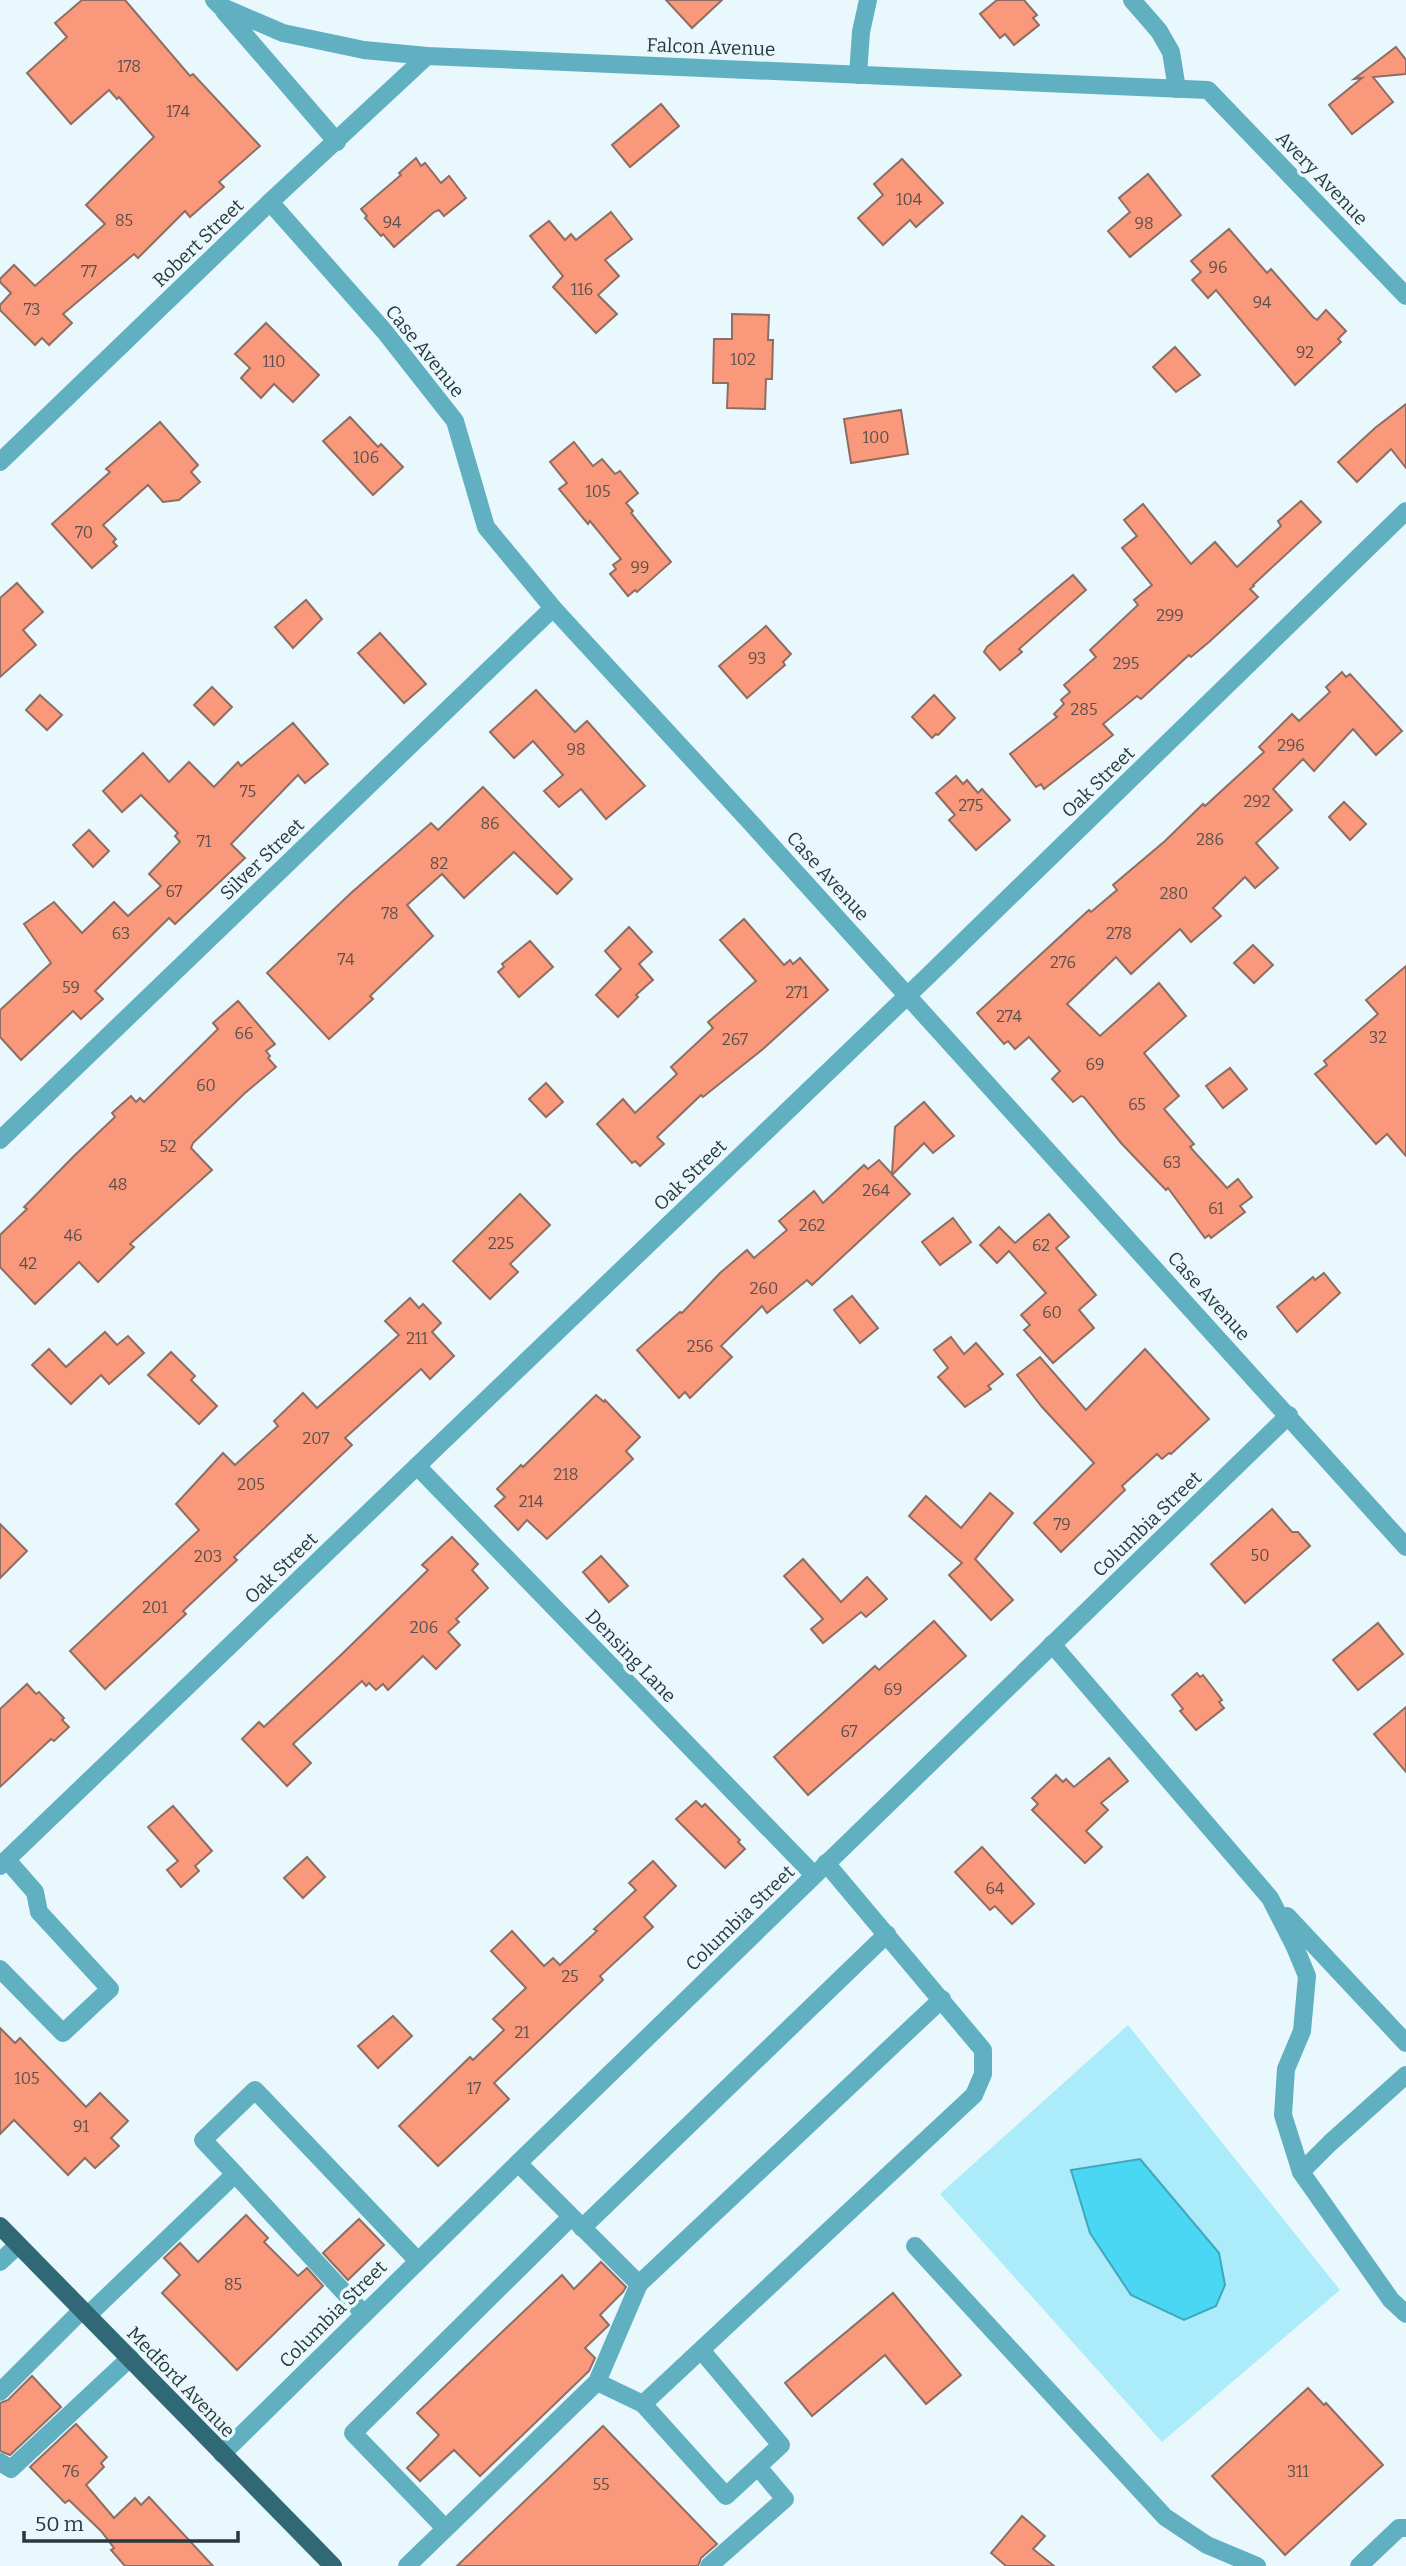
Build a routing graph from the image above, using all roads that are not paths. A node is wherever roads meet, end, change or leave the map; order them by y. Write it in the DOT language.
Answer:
graph roads {
  1 [pos="868,0"];
  2 [pos="1132,0"];
  3 [pos="217,3"];
  4 [pos="427,56"];
  5 [pos="858,75"];
  6 [pos="1177,89"];
  7 [pos="1208,90"];
  8 [pos="337,142"];
  9 [pos="270,202"];
  10 [pos="1406,296"];
  11 [pos="0,463"];
  12 [pos="1406,511"];
  13 [pos="553,608"];
  14 [pos="908,995"];
  15 [pos="0,1140"];
  16 [pos="1289,1415"];
  17 [pos="417,1466"];
  18 [pos="1406,1547"];
  19 [pos="1052,1644"];
  20 [pos="4,1863"];
  21 [pos="820,1869"];
  22 [pos="1270,1898"];
  23 [pos="887,1934"];
  24 [pos="0,1969"];
  25 [pos="942,1999"];
  26 [pos="1406,2043"];
  27 [pos="1406,2075"];
  28 [pos="518,2163"];
  29 [pos="1301,2172"];
  30 [pos="235,2174"];
  31 [pos="577,2222"];
  32 [pos="0,2226"];
  33 [pos="18,2245"];
  34 [pos="915,2246"];
  35 [pos="418,2261"];
  36 [pos="0,2262"];
  37 [pos="639,2284"];
  38 [pos="85,2313"];
  39 [pos="364,2314"];
  40 [pos="1406,2314"];
  41 [pos="701,2350"];
  42 [pos="130,2358"];
  43 [pos="597,2382"];
  44 [pos="0,2392"];
  45 [pos="643,2404"];
  46 [pos="222,2454"];
  47 [pos="0,2462"];
  48 [pos="758,2467"];
  49 [pos="445,2528"];
  50 [pos="1406,2528"];
  51 [pos="333,2566"];
  52 [pos="407,2566"];
  53 [pos="709,2566"];
  54 [pos="1257,2566"];
  55 [pos="1359,2566"];
  1 -- 5 [label="street"];
  2 -- 6 [label="street"];
  3 -- 4 [label="street, Falcon Avenue"];
  3 -- 8 [label="street, Falcon Avenue"];
  4 -- 5 [label="street, Falcon Avenue"];
  4 -- 8 [label="street, Robert Street"];
  5 -- 6 [label="street, Falcon Avenue"];
  6 -- 7 [label="street, Falcon Avenue"];
  7 -- 10 [label="street, Avery Avenue"];
  8 -- 9 [label="street, Robert Street"];
  9 -- 11 [label="street, Robert Street"];
  9 -- 13 [label="street, Case Avenue"];
  12 -- 14 [label="street, Oak Street"];
  13 -- 14 [label="street, Case Avenue"];
  13 -- 15 [label="street, Silver Street"];
  14 -- 16 [label="street, Case Avenue"];
  14 -- 17 [label="street, Oak Street"];
  16 -- 18 [label="street, Case Avenue"];
  16 -- 19 [label="street, Columbia Street"];
  17 -- 20 [label="street, Oak Street"];
  17 -- 21 [label="street, Densing Lane"];
  19 -- 21 [label="street, Columbia Street"];
  19 -- 22 [label="street"];
  20 -- 24 [label="street"];
  21 -- 23 [label="street, Densing Lane"];
  21 -- 28 [label="street, Columbia Street"];
  22 -- 26 [label="street"];
  22 -- 29 [label="street"];
  23 -- 25 [label="street, Densing Lane"];
  23 -- 31 [label="street"];
  25 -- 37 [label="street"];
  25 -- 41 [label="street, Densing Lane"];
  27 -- 29 [label="street"];
  28 -- 31 [label="street"];
  28 -- 35 [label="street, Columbia Street"];
  29 -- 40 [label="street"];
  30 -- 35 [label="street"];
  30 -- 38 [label="street"];
  30 -- 39 [label="street"];
  31 -- 37 [label="street"];
  31 -- 49 [label="street"];
  32 -- 33 [label="main road, Medford Avenue"];
  33 -- 36 [label="street"];
  33 -- 38 [label="main road, Medford Avenue"];
  34 -- 54 [label="street"];
  35 -- 39 [label="street, Columbia Street"];
  37 -- 43 [label="street"];
  38 -- 42 [label="main road, Medford Avenue"];
  38 -- 44 [label="street"];
  39 -- 46 [label="street, Columbia Street"];
  41 -- 45 [label="street"];
  41 -- 48 [label="street"];
  42 -- 46 [label="main road, Medford Avenue"];
  42 -- 47 [label="street"];
  43 -- 45 [label="street"];
  43 -- 49 [label="street"];
  45 -- 48 [label="street"];
  46 -- 51 [label="main road, Medford Avenue"];
  48 -- 53 [label="street"];
  49 -- 52 [label="street"];
  50 -- 55 [label="street"];
}
